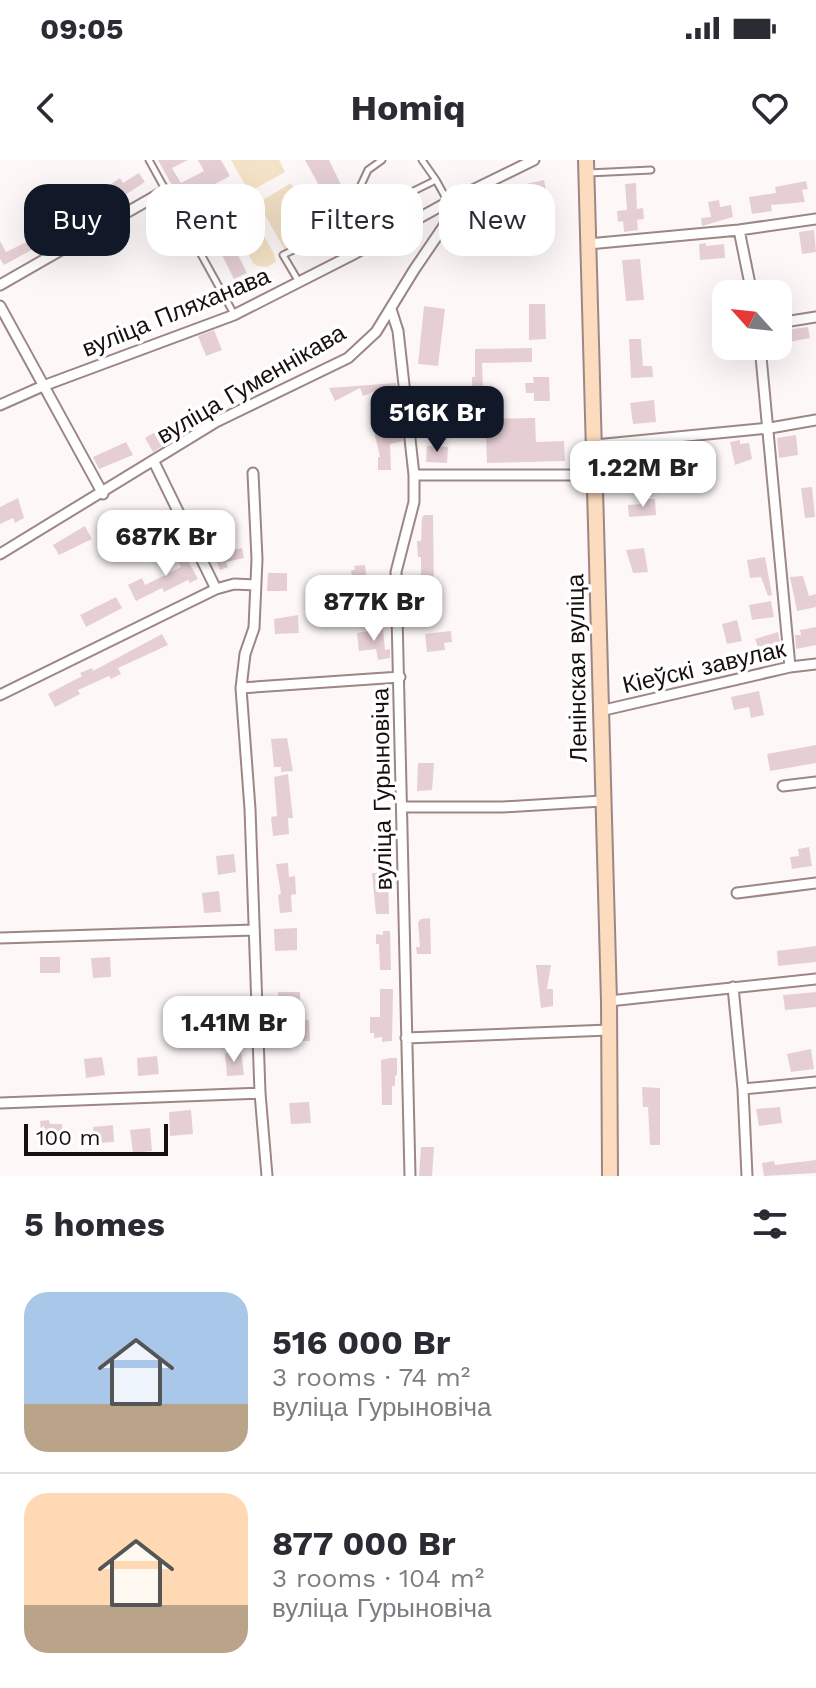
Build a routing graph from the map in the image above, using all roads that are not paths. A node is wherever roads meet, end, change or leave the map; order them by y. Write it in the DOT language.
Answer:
graph roads {
  1 [pos="149,160"];
  2 [pos="382,160"];
  3 [pos="422,160"];
  4 [pos="529,161"];
  5 [pos="586,167"];
  6 [pos="651,170"];
  7 [pos="436,180"];
  8 [pos="163,184"];
  9 [pos="361,184"];
  10 [pos="483,184"];
  11 [pos="423,186"];
  12 [pos="439,186"];
  13 [pos="146,201"];
  14 [pos="439,207"];
  15 [pos="816,219"];
  16 [pos="739,230"];
  17 [pos="439,233"];
  18 [pos="588,244"];
  19 [pos="202,256"];
  20 [pos="284,256"];
  21 [pos="296,277"];
  22 [pos="749,280"];
  23 [pos="0,285"];
  24 [pos="0,306"];
  25 [pos="391,309"];
  26 [pos="234,315"];
  27 [pos="816,317"];
  28 [pos="792,321"];
  29 [pos="762,360"];
  30 [pos="43,386"];
  31 [pos="0,405"];
  32 [pos="816,420"];
  33 [pos="770,428"];
  34 [pos="595,445"];
  35 [pos="154,462"];
  36 [pos="253,473"];
  37 [pos="414,475"];
  38 [pos="596,475"];
  39 [pos="103,494"];
  40 [pos="0,554"];
  41 [pos="256,585"];
  42 [pos="216,589"];
  43 [pos="816,664"];
  44 [pos="790,667"];
  45 [pos="400,677"];
  46 [pos="241,688"];
  47 [pos="0,695"];
  48 [pos="600,711"];
  49 [pos="816,782"];
  50 [pos="783,786"];
  51 [pos="602,801"];
  52 [pos="404,807"];
  53 [pos="816,883"];
  54 [pos="737,893"];
  55 [pos="254,930"];
  56 [pos="0,938"];
  57 [pos="816,979"];
  58 [pos="733,987"];
  59 [pos="609,1001"];
  60 [pos="609,1030"];
  61 [pos="406,1038"];
  62 [pos="816,1082"];
  63 [pos="743,1089"];
  64 [pos="260,1093"];
  65 [pos="0,1103"];
  66 [pos="267,1176"];
  67 [pos="410,1176"];
  68 [pos="610,1176"];
  69 [pos="747,1176"];
  1 -- 8 [label="lane"];
  2 -- 9 [label="lane"];
  3 -- 7 [label="lane"];
  4 -- 10 [label="street, вуліца Пляханава"];
  5 -- 6 [label="lane"];
  5 -- 18 [label="main road, Ленінская вуліца"];
  7 -- 11 [label="lane"];
  7 -- 12 [label="lane"];
  13 -- 23 [label="street"];
  14 -- 26 [label="street, вуліца Пляханава"];
  15 -- 16 [label="street"];
  16 -- 18 [label="street"];
  16 -- 22 [label="street"];
  17 -- 25 [label="street, вуліца Гуменнікава"];
  18 -- 34 [label="main road, Ленінская вуліца"];
  19 -- 26 [label="lane"];
  20 -- 21 [label="lane"];
  24 -- 30 [label="street"];
  25 -- 35 [label="street, вуліца Гуменнікава"];
  25 -- 37 [label="street, вуліца Гурыновіча"];
  26 -- 30 [label="street, вуліца Пляханава"];
  27 -- 28 [label="street"];
  29 -- 33 [label="street"];
  30 -- 31 [label="street, вуліца Пляханава"];
  30 -- 39 [label="street"];
  32 -- 33 [label="street"];
  33 -- 34 [label="street"];
  33 -- 44 [label="street"];
  34 -- 38 [label="main road, Ленінская вуліца"];
  35 -- 39 [label="street, вуліца Гуменнікава"];
  35 -- 42 [label="street"];
  36 -- 41 [label="street"];
  37 -- 38 [label="street"];
  37 -- 45 [label="street, вуліца Гурыновіча"];
  38 -- 48 [label="main road, Ленінская вуліца"];
  39 -- 40 [label="street, вуліца Гуменнікава"];
  41 -- 42 [label="street"];
  41 -- 46 [label="street"];
  42 -- 47 [label="street"];
  43 -- 44 [label="street, Кіеўскі завулак"];
  44 -- 48 [label="street, Кіеўскі завулак"];
  45 -- 46 [label="street"];
  45 -- 52 [label="street, вуліца Гурыновіча"];
  46 -- 55 [label="street"];
  48 -- 51 [label="main road, Ленінская вуліца"];
  49 -- 50 [label="street"];
  51 -- 52 [label="street"];
  51 -- 59 [label="main road, Ленінская вуліца"];
  52 -- 61 [label="street, вуліца Гурыновіча"];
  53 -- 54 [label="street"];
  55 -- 56 [label="street"];
  55 -- 64 [label="street"];
  57 -- 58 [label="street"];
  58 -- 59 [label="street"];
  58 -- 63 [label="street"];
  59 -- 60 [label="main road, Ленінская вуліца"];
  60 -- 61 [label="street"];
  60 -- 68 [label="main road, Ленінская вуліца"];
  61 -- 67 [label="street, вуліца Гурыновіча"];
  62 -- 63 [label="street"];
  63 -- 69 [label="street"];
  64 -- 65 [label="street"];
  64 -- 66 [label="street"];
}
